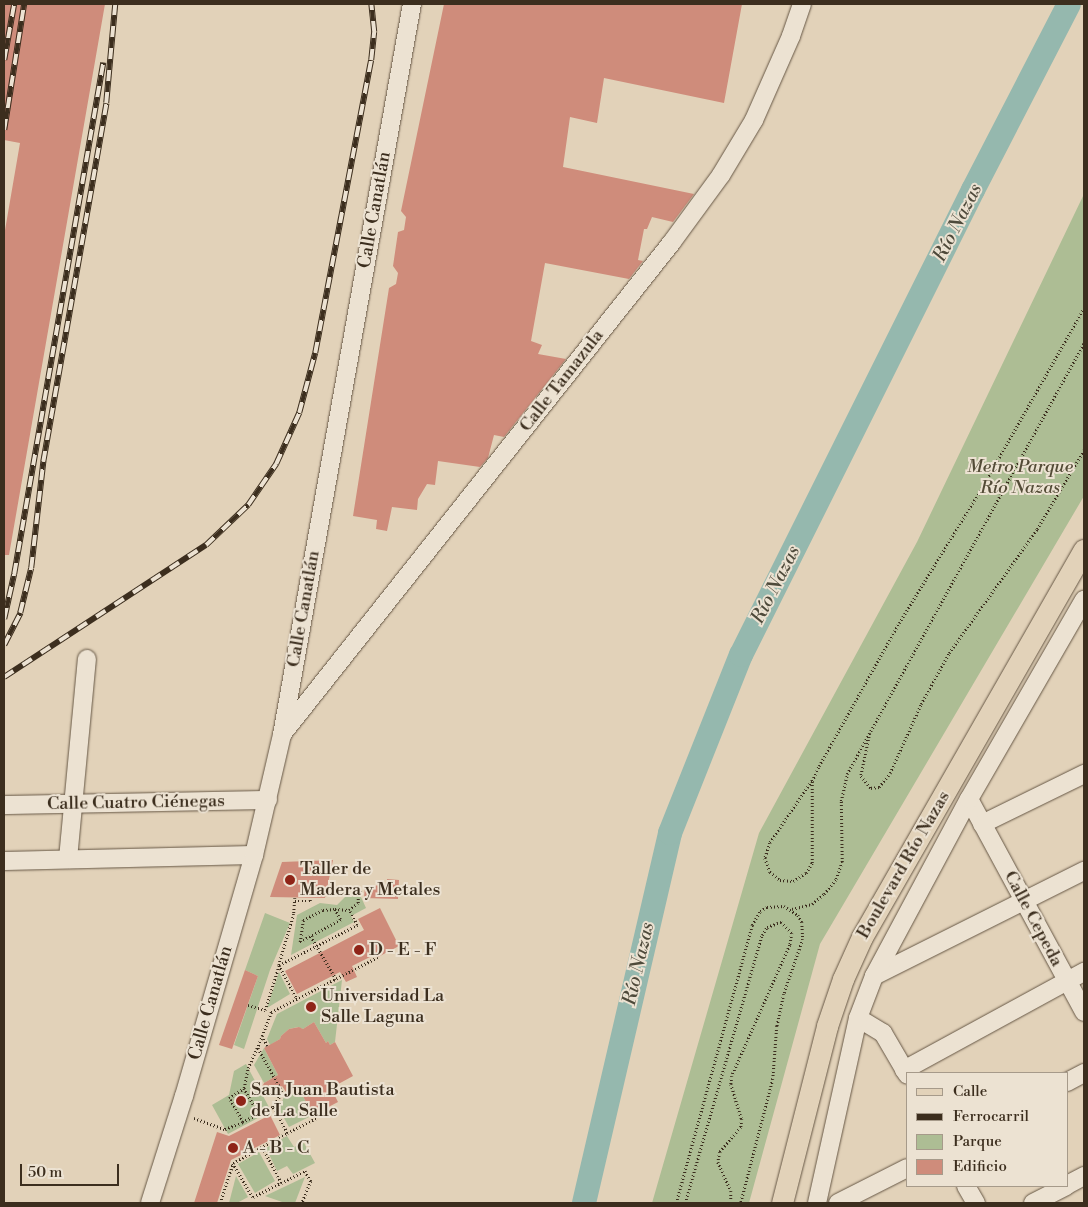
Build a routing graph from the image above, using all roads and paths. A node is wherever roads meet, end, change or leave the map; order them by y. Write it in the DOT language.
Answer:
graph roads {
  1 [pos="412,4"];
  2 [pos="802,4"];
  3 [pos="1084,308"];
  4 [pos="1084,343"];
  5 [pos="1084,450"];
  6 [pos="1084,550"];
  7 [pos="1084,600"];
  8 [pos="87,660"];
  9 [pos="871,729"];
  10 [pos="282,735"];
  11 [pos="1084,774"];
  12 [pos="812,781"];
  13 [pos="969,799"];
  14 [pos="268,800"];
  15 [pos="73,804"];
  16 [pos="4,805"];
  17 [pos="982,824"];
  18 [pos="254,855"];
  19 [pos="68,859"];
  20 [pos="4,861"];
  21 [pos="1084,871"];
  22 [pos="364,892"];
  23 [pos="310,898"];
  24 [pos="1023,901"];
  25 [pos="336,909"];
  26 [pos="792,909"];
  27 [pos="349,910"];
  28 [pos="311,936"];
  29 [pos="317,946"];
  30 [pos="378,957"];
  31 [pos="279,964"];
  32 [pos="1084,972"];
  33 [pos="874,976"];
  34 [pos="336,979"];
  35 [pos="1066,982"];
  36 [pos="297,999"];
  37 [pos="248,1005"];
  38 [pos="265,1010"];
  39 [pos="271,1012"];
  40 [pos="1084,1012"];
  41 [pos="858,1018"];
  42 [pos="262,1036"];
  43 [pos="268,1046"];
  44 [pos="257,1047"];
  45 [pos="906,1072"];
  46 [pos="1084,1073"];
  47 [pos="1068,1081"];
  48 [pos="244,1088"];
  49 [pos="273,1107"];
  50 [pos="259,1114"];
  51 [pos="194,1118"];
  52 [pos="316,1118"];
  53 [pos="243,1122"];
  54 [pos="286,1133"];
  55 [pos="262,1147"];
  56 [pos="233,1163"];
  57 [pos="906,1169"];
  58 [pos="1084,1176"];
  59 [pos="281,1183"];
  60 [pos="1068,1185"];
  61 [pos="967,1187"];
  62 [pos="1064,1187"];
  63 [pos="150,1203"];
  64 [pos="220,1203"];
  65 [pos="302,1203"];
  66 [pos="676,1203"];
  67 [pos="685,1203"];
  68 [pos="731,1203"];
  69 [pos="742,1203"];
  70 [pos="782,1203"];
  71 [pos="817,1203"];
  72 [pos="838,1203"];
  73 [pos="976,1203"];
  74 [pos="1033,1203"];
  1 -- 10 [label="street, Calle Canatlán"];
  2 -- 10 [label="street, Calle Tamazula"];
  3 -- 12 [label="path"];
  4 -- 9 [label="path"];
  5 -- 9 [label="path"];
  6 -- 70 [label="main road, Boulevard Río Nazas"];
  7 -- 13 [label="street, Boulevard Río Nazas"];
  8 -- 15 [label="street"];
  9 -- 26 [label="path"];
  10 -- 14 [label="street, Calle Canatlán"];
  11 -- 17 [label="street"];
  12 -- 12 [label="path"];
  13 -- 17 [label="street, Calle Cepeda"];
  13 -- 33 [label="street, Boulevard Río Nazas"];
  14 -- 15 [label="street, Calle Cuatro Ciénegas"];
  14 -- 18 [label="street, Calle Canatlán"];
  15 -- 16 [label="street, Calle Cuatro Ciénegas"];
  15 -- 19 [label="street"];
  17 -- 24 [label="street, Calle Cepeda"];
  18 -- 19 [label="street"];
  18 -- 63 [label="street, Calle Canatlán"];
  19 -- 20 [label="street"];
  21 -- 24 [label="street"];
  22 -- 27 [label="path"];
  23 -- 31 [label="path"];
  24 -- 33 [label="street"];
  24 -- 35 [label="street, Calle Cepeda"];
  25 -- 27 [label="path"];
  25 -- 28 [label="path"];
  25 -- 28 [label="path"];
  26 -- 66 [label="path"];
  26 -- 69 [label="path"];
  27 -- 29 [label="path"];
  28 -- 29 [label="path"];
  29 -- 31 [label="path"];
  29 -- 34 [label="path"];
  30 -- 34 [label="path"];
  31 -- 36 [label="path"];
  31 -- 38 [label="path"];
  32 -- 35 [label="street"];
  33 -- 41 [label="street, Boulevard Río Nazas"];
  34 -- 36 [label="path"];
  35 -- 40 [label="street, Calle Cepeda"];
  35 -- 45 [label="street"];
  36 -- 39 [label="path"];
  37 -- 38 [label="path"];
  38 -- 39 [label="path"];
  39 -- 42 [label="path"];
  41 -- 45 [label="street"];
  41 -- 71 [label="street, Boulevard Río Nazas"];
  42 -- 43 [label="path"];
  42 -- 44 [label="path"];
  44 -- 48 [label="path"];
  44 -- 49 [label="path"];
  46 -- 47 [label="street"];
  48 -- 50 [label="path"];
  48 -- 53 [label="path"];
  49 -- 50 [label="path"];
  49 -- 54 [label="path"];
  50 -- 53 [label="path"];
  51 -- 53 [label="path"];
  52 -- 54 [label="path"];
  54 -- 55 [label="path"];
  55 -- 56 [label="path"];
  55 -- 59 [label="path"];
  56 -- 59 [label="path"];
  56 -- 64 [label="path"];
  57 -- 72 [label="street"];
  58 -- 60 [label="street"];
  59 -- 65 [label="path"];
  61 -- 73 [label="street"];
  62 -- 74 [label="street"];
  67 -- 68 [label="path"];
}
